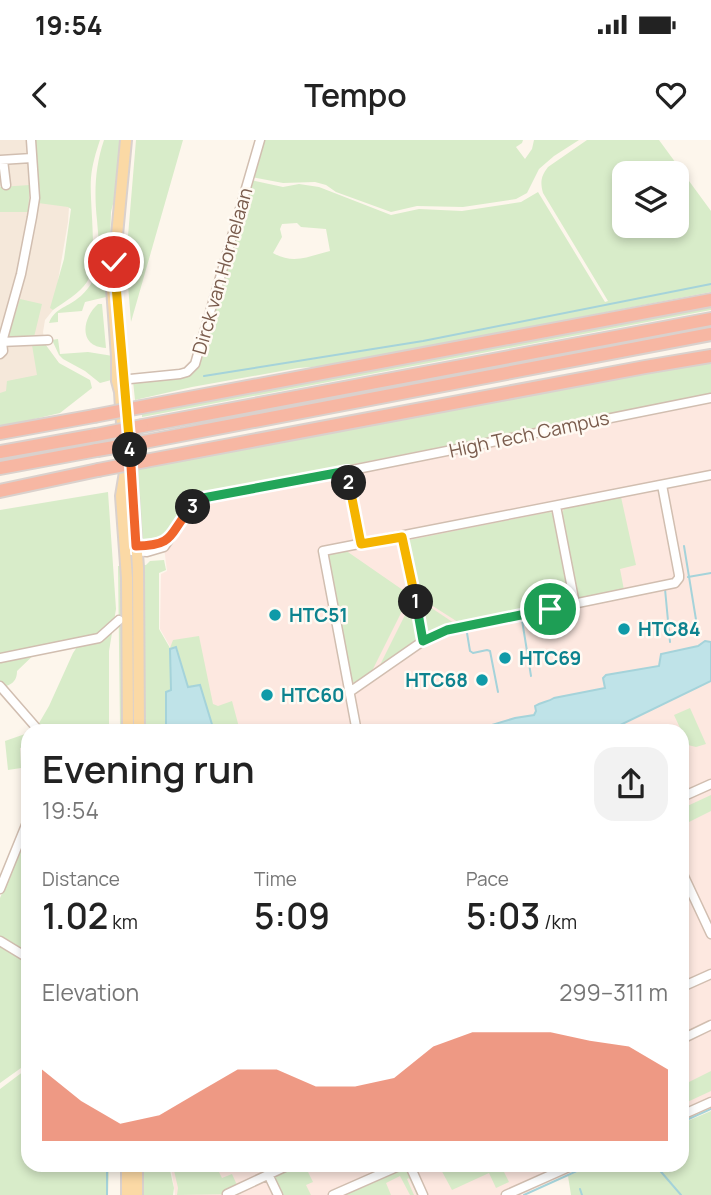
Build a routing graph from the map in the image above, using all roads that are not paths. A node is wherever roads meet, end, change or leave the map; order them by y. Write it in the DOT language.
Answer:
graph roads {
  1 [pos="31,140"];
  2 [pos="126,140"];
  3 [pos="260,140"];
  4 [pos="32,158"];
  5 [pos="2,160"];
  6 [pos="6,185"];
  7 [pos="711,294"];
  8 [pos="711,300"];
  9 [pos="668,308"];
  10 [pos="711,319"];
  11 [pos="711,334"];
  12 [pos="48,340"];
  13 [pos="1,342"];
  14 [pos="0,354"];
  15 [pos="711,356"];
  16 [pos="121,380"];
  17 [pos="711,398"];
  18 [pos="0,433"];
  19 [pos="0,452"];
  20 [pos="0,468"];
  21 [pos="347,471"];
  22 [pos="711,475"];
  23 [pos="662,485"];
  24 [pos="0,491"];
  25 [pos="556,506"];
  26 [pos="402,537"];
  27 [pos="361,544"];
  28 [pos="133,550"];
  29 [pos="575,604"];
  30 [pos="119,620"];
  31 [pos="423,641"];
  32 [pos="0,658"];
  33 [pos="0,686"];
  34 [pos="351,691"];
  35 [pos="33,724"];
  36 [pos="128,724"];
  37 [pos="139,724"];
  38 [pos="356,724"];
  39 [pos="711,784"];
  40 [pos="689,794"];
  41 [pos="21,837"];
  42 [pos="689,887"];
  43 [pos="0,889"];
  44 [pos="711,934"];
  45 [pos="0,941"];
  46 [pos="21,954"];
  47 [pos="711,974"];
  48 [pos="689,984"];
  49 [pos="711,1025"];
  50 [pos="689,1036"];
  51 [pos="711,1102"];
  52 [pos="689,1112"];
  53 [pos="127,1172"];
  54 [pos="137,1172"];
  55 [pos="273,1172"];
  56 [pos="385,1172"];
  57 [pos="413,1172"];
  58 [pos="557,1172"];
  59 [pos="268,1174"];
  60 [pos="228,1194"];
  61 [pos="127,1195"];
  62 [pos="137,1195"];
  63 [pos="278,1195"];
  64 [pos="333,1195"];
  65 [pos="423,1195"];
  66 [pos="506,1195"];
  1 -- 4 [label="street"];
  2 -- 16 [label="main road"];
  3 -- 16 [label="street, Dirck van Hornelaan"];
  4 -- 5 [label="street"];
  4 -- 13 [label="street"];
  5 -- 6 [label="street"];
  7 -- 9 [label="highway"];
  8 -- 9 [label="highway"];
  9 -- 18 [label="highway, bridge"];
  10 -- 19 [label="highway, bridge"];
  11 -- 20 [label="highway, bridge"];
  12 -- 13 [label="street"];
  13 -- 14 [label="street"];
  15 -- 24 [label="highway, bridge"];
  16 -- 28 [label="main road"];
  17 -- 21 [label="street, High Tech Campus"];
  21 -- 27 [label="street"];
  21 -- 28 [label="street, High Tech Campus"];
  22 -- 23 [label="street"];
  23 -- 25 [label="street"];
  23 -- 29 [label="street"];
  25 -- 26 [label="street"];
  25 -- 29 [label="street"];
  26 -- 27 [label="street"];
  26 -- 31 [label="street"];
  27 -- 34 [label="street"];
  28 -- 36 [label="main road"];
  28 -- 37 [label="main road"];
  29 -- 31 [label="street"];
  30 -- 32 [label="street"];
  31 -- 34 [label="street"];
  33 -- 35 [label="street"];
  34 -- 38 [label="street"];
  39 -- 40 [label="street"];
  41 -- 43 [label="street"];
  42 -- 44 [label="street"];
  45 -- 46 [label="street"];
  47 -- 48 [label="street"];
  49 -- 50 [label="street"];
  51 -- 52 [label="street"];
  53 -- 61 [label="main road"];
  54 -- 62 [label="main road"];
  55 -- 59 [label="street"];
  56 -- 64 [label="street"];
  57 -- 65 [label="street"];
  58 -- 66 [label="street"];
  59 -- 60 [label="street"];
  59 -- 63 [label="street"];
}
